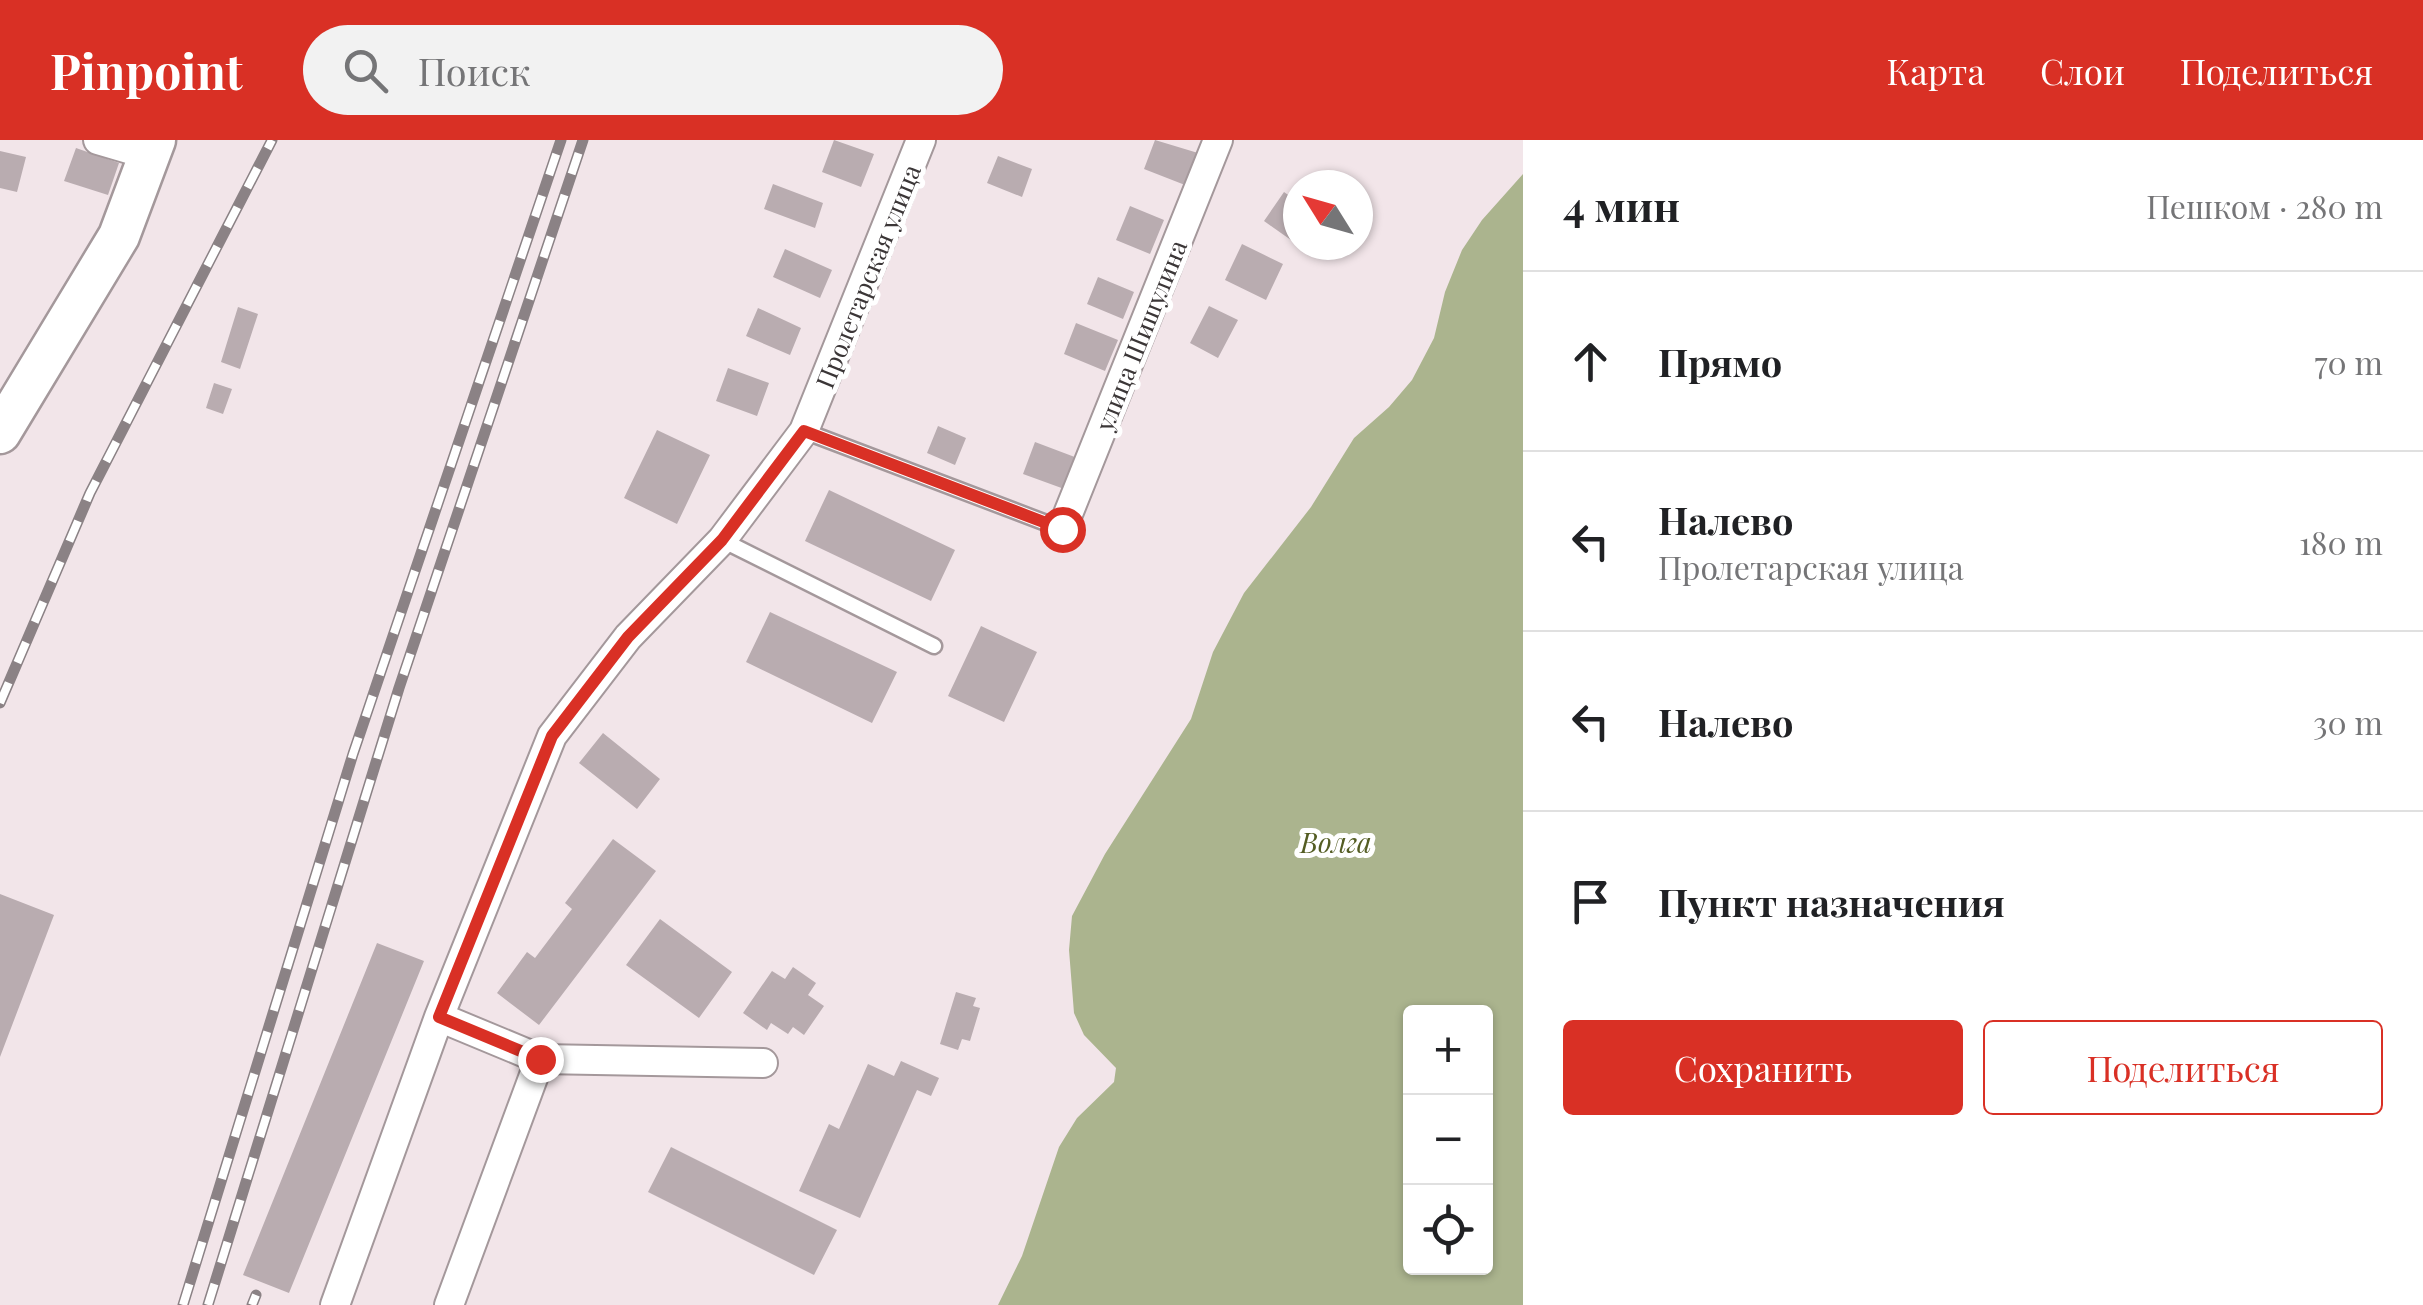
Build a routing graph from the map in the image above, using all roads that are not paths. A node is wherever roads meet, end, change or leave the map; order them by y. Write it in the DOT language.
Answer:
graph roads {
  1 [pos="98,140"];
  2 [pos="922,140"];
  3 [pos="1218,140"];
  4 [pos="152,148"];
  5 [pos="804,431"];
  6 [pos="0,434"];
  7 [pos="1062,529"];
  8 [pos="722,540"];
  9 [pos="934,646"];
  10 [pos="439,1017"];
  11 [pos="540,1059"];
  12 [pos="764,1064"];
  13 [pos="335,1305"];
  14 [pos="450,1305"];
  1 -- 4 [label="street"];
  2 -- 5 [label="street, Пролетарская улица"];
  3 -- 7 [label="street, улица Шишулина"];
  4 -- 6 [label="main road"];
  5 -- 7 [label="lane"];
  5 -- 8 [label="street, Пролетарская улица"];
  8 -- 9 [label="lane"];
  8 -- 10 [label="street, Пролетарская улица"];
  10 -- 11 [label="street"];
  10 -- 13 [label="street, Пролетарская улица"];
  11 -- 12 [label="street"];
  11 -- 14 [label="street"];
}
